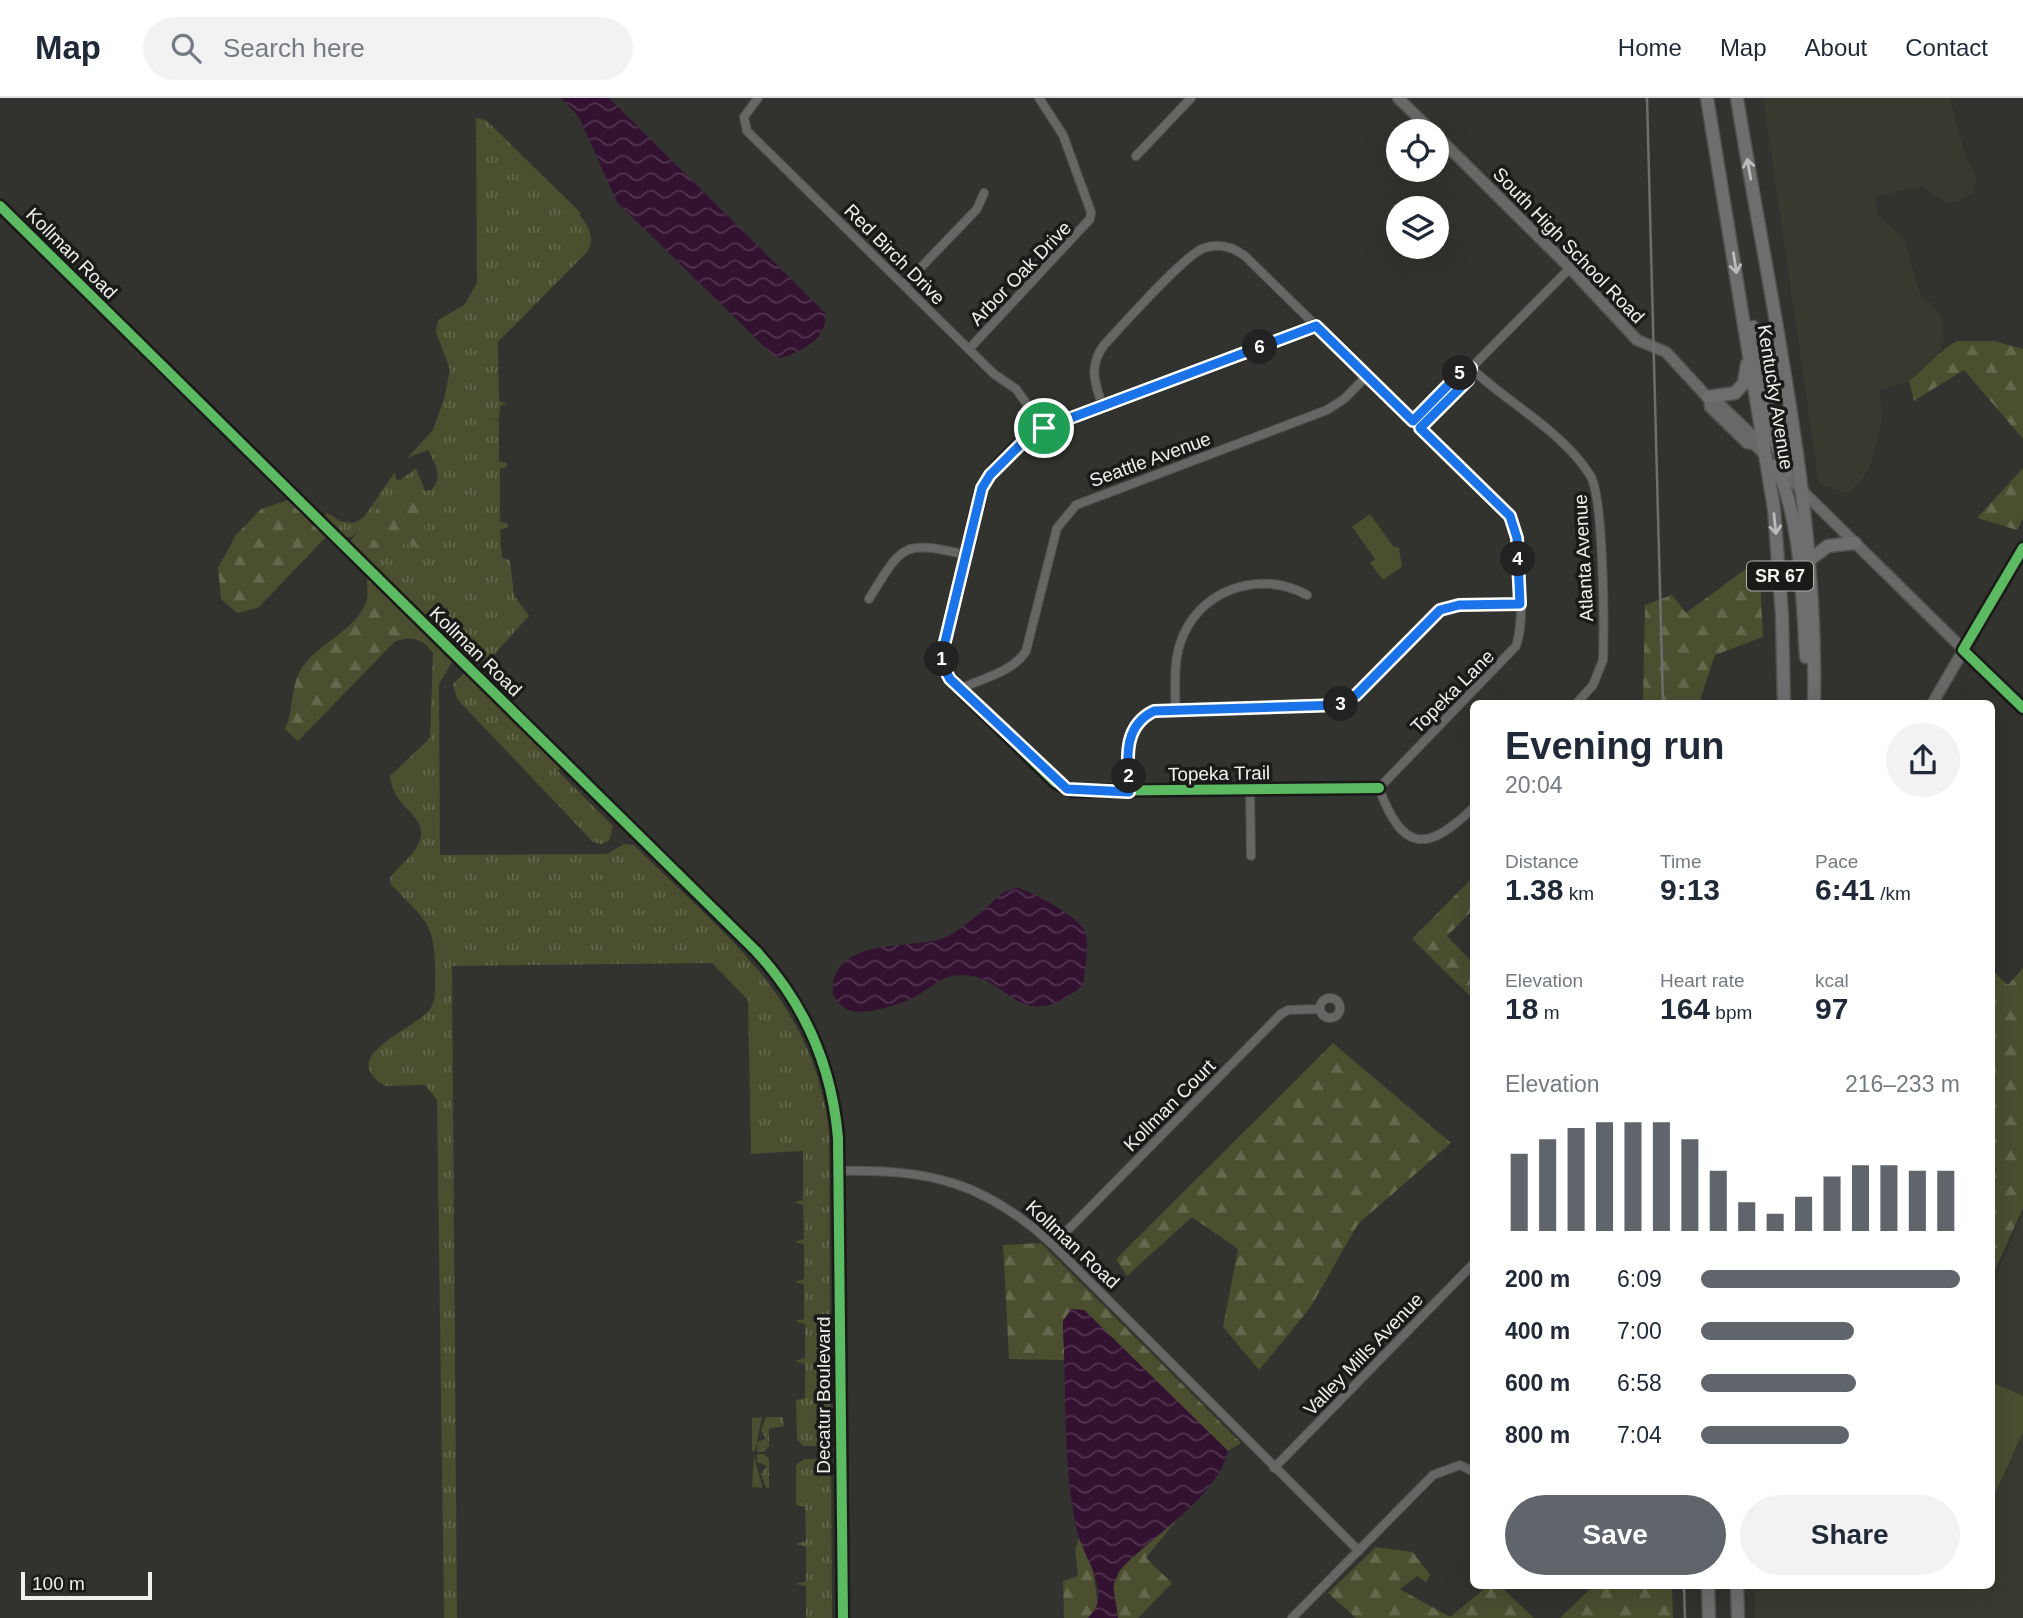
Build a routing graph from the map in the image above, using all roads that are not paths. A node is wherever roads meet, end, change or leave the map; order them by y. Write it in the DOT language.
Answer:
graph roads {
  1 [pos="758,98"];
  2 [pos="1039,98"];
  3 [pos="1191,98"];
  4 [pos="1398,98"];
  5 [pos="1707,98"];
  6 [pos="1737,98"];
  7 [pos="1420,119"];
  8 [pos="1449,148"];
  9 [pos="1136,156"];
  10 [pos="984,193"];
  11 [pos="0,206"];
  12 [pos="1570,268"];
  13 [pos="904,285"];
  14 [pos="1744,317"];
  15 [pos="1316,326"];
  16 [pos="969,349"];
  17 [pos="1749,350"];
  18 [pos="1471,368"];
  19 [pos="1367,376"];
  20 [pos="1709,398"];
  21 [pos="1103,407"];
  22 [pos="1413,421"];
  23 [pos="1044,428"];
  24 [pos="1420,428"];
  25 [pos="1766,456"];
  26 [pos="1776,466"];
  27 [pos="1796,483"];
  28 [pos="1855,543"];
  29 [pos="2023,548"];
  30 [pos="967,555"];
  31 [pos="1808,561"];
  32 [pos="1307,595"];
  33 [pos="869,599"];
  34 [pos="1520,604"];
  35 [pos="1963,650"];
  36 [pos="1814,676"];
  37 [pos="960,689"];
  38 [pos="1579,700"];
  39 [pos="1784,700"];
  40 [pos="1814,700"];
  41 [pos="1935,700"];
  42 [pos="2023,708"];
  43 [pos="1175,709"];
  44 [pos="1379,788"];
  45 [pos="1250,790"];
  46 [pos="1129,792"];
  47 [pos="1470,811"];
  48 [pos="1251,856"];
  49 [pos="1320,1009"];
  50 [pos="839,1171"];
  51 [pos="1053,1245"];
  52 [pos="1470,1267"];
  53 [pos="1274,1468"];
  54 [pos="1470,1470"];
  55 [pos="1359,1551"];
  56 [pos="1708,1589"];
  57 [pos="1737,1589"];
  58 [pos="843,1618"];
  59 [pos="1292,1618"];
  60 [pos="1709,1618"];
  61 [pos="1738,1618"];
  1 -- 13 [label="street, Red Birch Drive"];
  2 -- 16 [label="street, Arbor Oak Drive"];
  3 -- 9 [label="street"];
  4 -- 7 [label="street"];
  5 -- 14 [label="main road, Kentucky Avenue / SR 67, one-way"];
  27 -- 6 [label="main road, Kentucky Avenue / SR 67, one-way"];
  8 -- 12 [label="street, South High School Road"];
  10 -- 13 [label="street"];
  11 -- 50 [label="street, Kollman Road"];
  12 -- 18 [label="street"];
  12 -- 20 [label="street, South High School Road"];
  13 -- 16 [label="street, Red Birch Drive"];
  14 -- 17 [label="main road, Kentucky Avenue / SR 67"];
  14 -- 27 [label="main road"];
  15 -- 19 [label="street, Topeka Lane"];
  15 -- 21 [label="street"];
  15 -- 21 [label="street, Topeka Lane"];
  16 -- 23 [label="street, Red Birch Drive"];
  17 -- 20 [label="main road"];
  17 -- 25 [label="main road, Kentucky Avenue / SR 67"];
  18 -- 22 [label="street"];
  18 -- 24 [label="street"];
  18 -- 38 [label="street, Atlanta Avenue"];
  19 -- 22 [label="street, Topeka Lane"];
  19 -- 37 [label="street, Seattle Avenue"];
  20 -- 25 [label="street, South High School Road"];
  21 -- 23 [label="street"];
  22 -- 24 [label="street, Topeka Lane"];
  23 -- 30 [label="street"];
  24 -- 34 [label="street, Topeka Lane"];
  25 -- 26 [label="street, South High School Road"];
  25 -- 39 [label="main road, Kentucky Avenue / SR 67, one-way"];
  26 -- 27 [label="street, South High School Road"];
  26 -- 36 [label="main road"];
  27 -- 28 [label="street, South High School Road"];
  27 -- 31 [label="main road, Kentucky Avenue / SR 67"];
  28 -- 31 [label="main road"];
  28 -- 35 [label="street, South High School Road"];
  29 -- 35 [label="street"];
  30 -- 33 [label="street"];
  30 -- 37 [label="street, Topeka Trail"];
  31 -- 36 [label="main road, Kentucky Avenue / SR 67"];
  32 -- 43 [label="street"];
  34 -- 43 [label="street"];
  34 -- 44 [label="street, Topeka Lane"];
  35 -- 41 [label="street"];
  35 -- 42 [label="street, South High School Road"];
  36 -- 40 [label="main road, Kentucky Avenue / SR 67"];
  37 -- 46 [label="street, Topeka Trail"];
  43 -- 46 [label="street"];
  44 -- 45 [label="street, Topeka Trail"];
  44 -- 47 [label="street"];
  45 -- 46 [label="street, Topeka Trail"];
  45 -- 48 [label="street"];
  49 -- 51 [label="street, Kollman Court"];
  50 -- 51 [label="street, Kollman Road"];
  50 -- 58 [label="street, Decatur Boulevard"];
  51 -- 53 [label="street, Kollman Road"];
  52 -- 53 [label="street, Valley Mills Avenue"];
  53 -- 55 [label="street, Kollman Road"];
  54 -- 55 [label="street"];
  55 -- 59 [label="street"];
  56 -- 60 [label="main road"];
  57 -- 61 [label="main road"];
}
